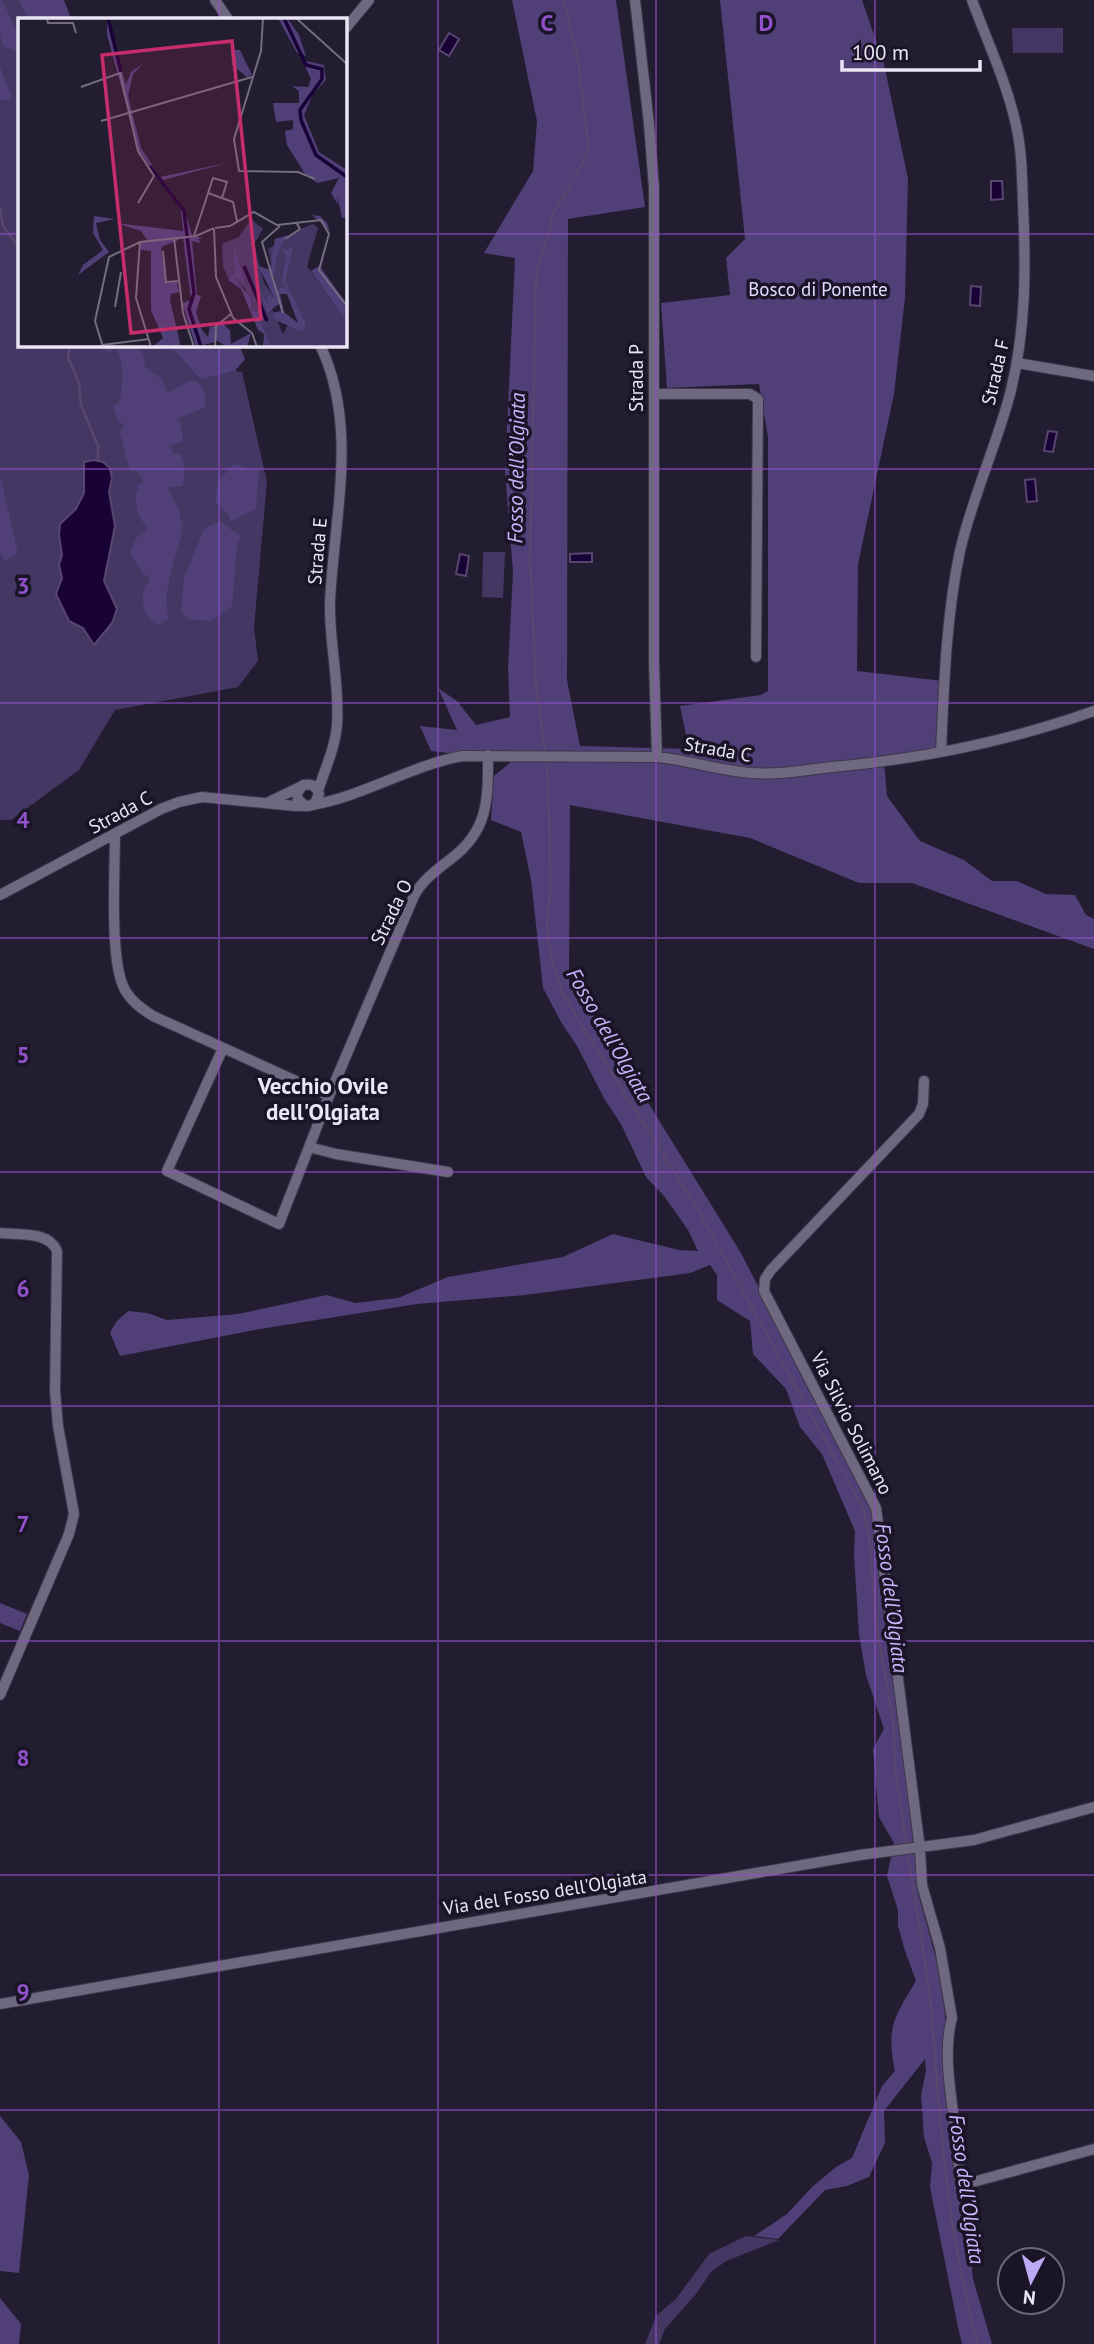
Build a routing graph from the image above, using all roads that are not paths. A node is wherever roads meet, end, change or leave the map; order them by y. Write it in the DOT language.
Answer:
graph roads {
  1 [pos="215,0"];
  2 [pos="369,0"];
  3 [pos="635,0"];
  4 [pos="972,0"];
  5 [pos="227,18"];
  6 [pos="346,28"];
  7 [pos="320,346"];
  8 [pos="1017,363"];
  9 [pos="1094,376"];
  10 [pos="654,394"];
  11 [pos="756,657"];
  12 [pos="1094,711"];
  13 [pos="941,752"];
  14 [pos="488,755"];
  15 [pos="657,757"];
  16 [pos="327,761"];
  17 [pos="302,786"];
  18 [pos="314,799"];
  19 [pos="266,803"];
  20 [pos="116,834"];
  21 [pos="0,895"];
  22 [pos="223,1048"];
  23 [pos="924,1081"];
  24 [pos="329,1097"];
  25 [pos="309,1147"];
  26 [pos="447,1172"];
  27 [pos="0,1233"];
  28 [pos="0,1695"];
  29 [pos="1094,1807"];
  30 [pos="912,1850"];
  31 [pos="0,2004"];
  32 [pos="1094,2149"];
  1 -- 5 [label="street"];
  2 -- 6 [label="street"];
  3 -- 10 [label="street, Strada P"];
  4 -- 8 [label="street, Strada F"];
  7 -- 16 [label="street, Strada E"];
  8 -- 9 [label="street"];
  8 -- 13 [label="street, Strada F"];
  10 -- 11 [label="street"];
  10 -- 15 [label="street, Strada P"];
  12 -- 13 [label="street, Strada C"];
  13 -- 15 [label="street, Strada C"];
  14 -- 15 [label="street, Strada C"];
  14 -- 18 [label="street, Strada C"];
  14 -- 24 [label="street, Strada O"];
  16 -- 17 [label="street, Strada E"];
  16 -- 18 [label="street, Strada E"];
  17 -- 18 [label="street"];
  17 -- 18 [label="street"];
  17 -- 19 [label="street"];
  18 -- 19 [label="street, Strada C"];
  19 -- 20 [label="street, Strada C"];
  20 -- 21 [label="street, Strada C"];
  20 -- 22 [label="street"];
  22 -- 24 [label="street"];
  22 -- 25 [label="street, Strada O"];
  23 -- 30 [label="street, Via Silvio Solimano"];
  24 -- 25 [label="street, Strada O"];
  25 -- 26 [label="street"];
  27 -- 28 [label="street"];
  29 -- 30 [label="street, Via del Fosso dell'Olgiata"];
  30 -- 31 [label="street, Via del Fosso dell'Olgiata"];
  30 -- 32 [label="street"];
}
